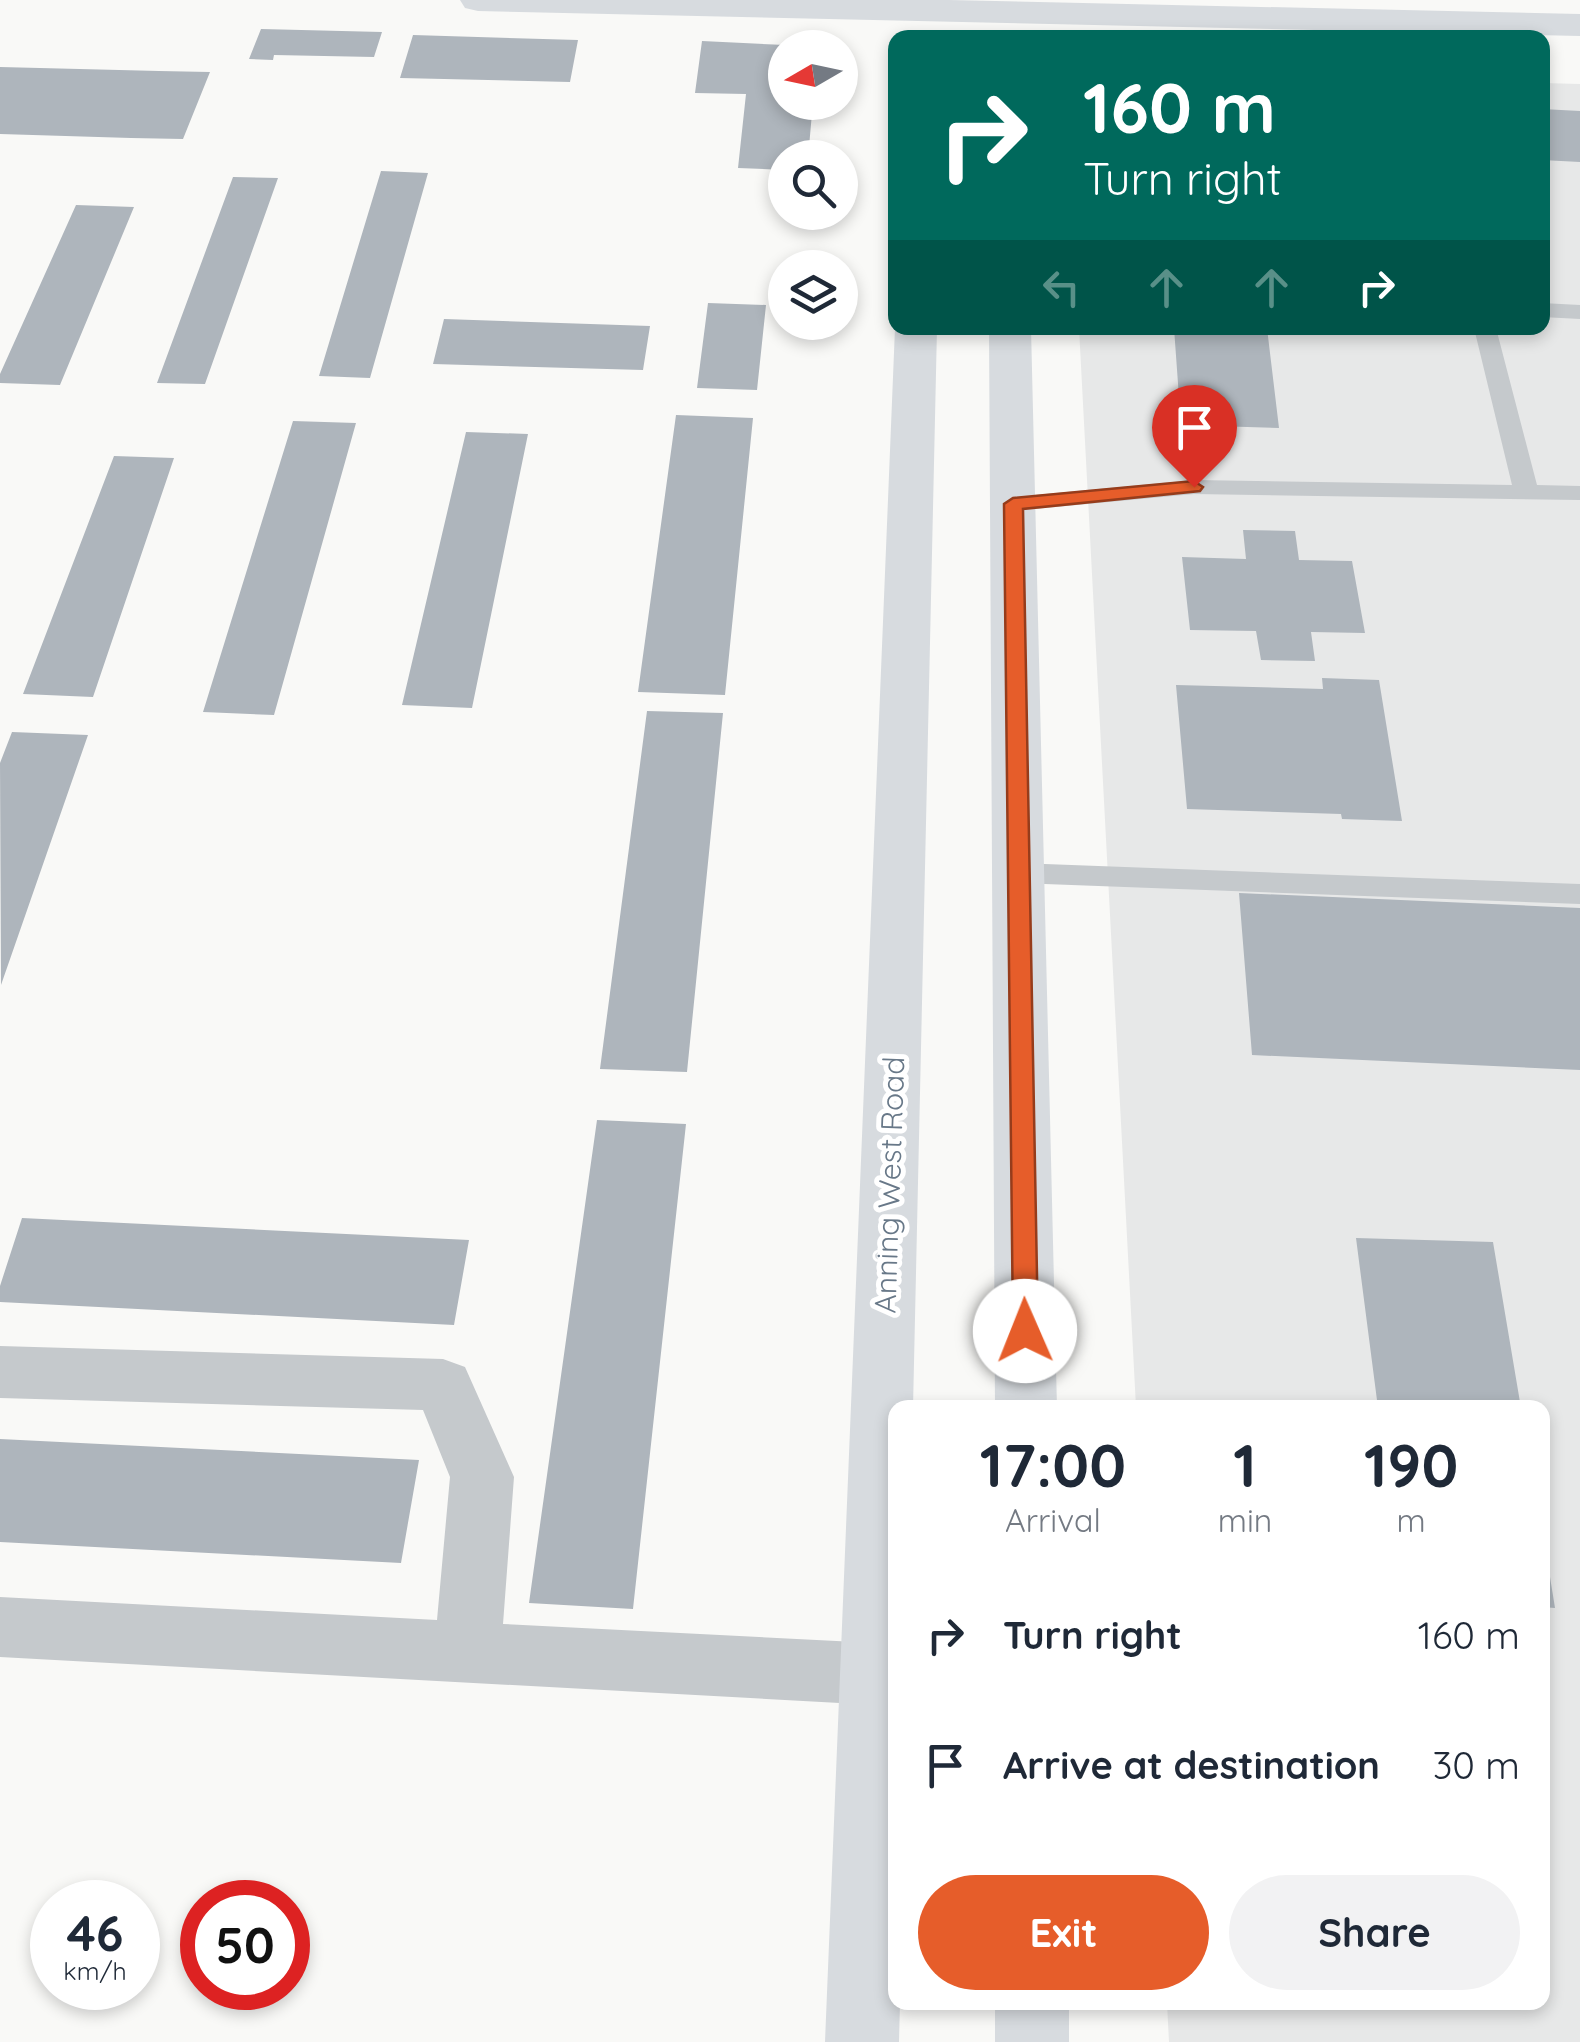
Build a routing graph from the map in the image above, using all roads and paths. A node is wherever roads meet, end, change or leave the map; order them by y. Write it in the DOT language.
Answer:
graph roads {
  1 [pos="478,0"];
  2 [pos="925,17"];
  3 [pos="1006,17"];
  4 [pos="1580,25"];
  5 [pos="1550,310"];
  6 [pos="1580,312"];
  7 [pos="916,335"];
  8 [pos="1010,335"];
  9 [pos="1486,335"];
  10 [pos="1526,490"];
  11 [pos="1580,494"];
  12 [pos="1013,504"];
  13 [pos="1018,873"];
  14 [pos="1580,894"];
  15 [pos="0,1372"];
  16 [pos="1026,1400"];
  17 [pos="0,1627"];
  18 [pos="468,1652"];
  19 [pos="876,1674"];
  20 [pos="1032,2010"];
  21 [pos="862,2042"];
  22 [pos="1032,2042"];
  1 -- 2 [label="main road"];
  2 -- 3 [label="main road"];
  3 -- 4 [label="main road"];
  5 -- 6 [label="lane"];
  7 -- 19 [label="main road, Anning West Road"];
  8 -- 12 [label="main road"];
  9 -- 10 [label="lane"];
  10 -- 11 [label="lane"];
  10 -- 12 [label="lane"];
  12 -- 13 [label="main road"];
  13 -- 14 [label="lane"];
  13 -- 16 [label="main road"];
  15 -- 18 [label="street"];
  17 -- 18 [label="street"];
  18 -- 19 [label="street"];
  19 -- 21 [label="main road, Anning West Road"];
  20 -- 22 [label="main road"];
}
